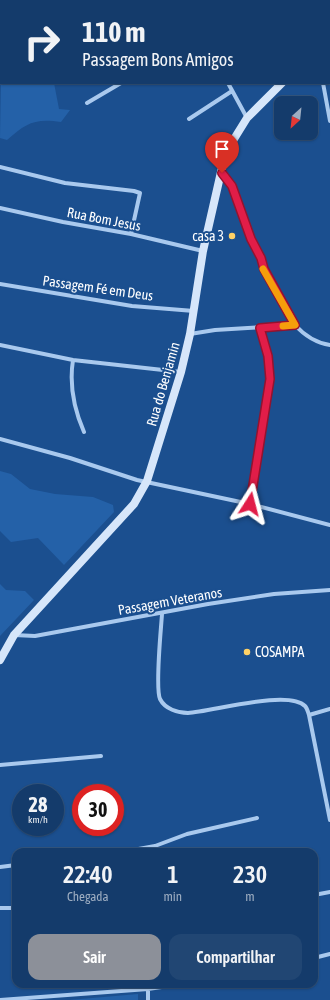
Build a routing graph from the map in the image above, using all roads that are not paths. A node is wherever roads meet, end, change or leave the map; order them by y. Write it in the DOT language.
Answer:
graph roads {
  1 [pos="119,84"];
  2 [pos="228,84"];
  3 [pos="281,84"];
  4 [pos="323,84"];
  5 [pos="232,91"];
  6 [pos="88,103"];
  7 [pos="247,118"];
  8 [pos="189,119"];
  9 [pos="330,121"];
  10 [pos="0,167"];
  11 [pos="222,173"];
  12 [pos="0,208"];
  13 [pos="131,234"];
  14 [pos="203,251"];
  15 [pos="0,284"];
  16 [pos="194,310"];
  17 [pos="295,325"];
  18 [pos="260,328"];
  19 [pos="190,334"];
  20 [pos="0,345"];
  21 [pos="330,345"];
  22 [pos="73,360"];
  23 [pos="181,372"];
  24 [pos="84,432"];
  25 [pos="0,439"];
  26 [pos="147,481"];
  27 [pos="250,504"];
  28 [pos="330,525"];
  29 [pos="330,590"];
  30 [pos="162,614"];
  31 [pos="14,635"];
  32 [pos="0,660"];
  33 [pos="330,710"];
  34 [pos="309,715"];
  35 [pos="101,756"];
  36 [pos="0,765"];
  37 [pos="257,818"];
  38 [pos="330,820"];
  39 [pos="144,848"];
  40 [pos="12,866"];
  41 [pos="0,867"];
  42 [pos="330,892"];
  43 [pos="318,894"];
  44 [pos="0,908"];
  45 [pos="12,908"];
  46 [pos="330,954"];
  47 [pos="318,957"];
  48 [pos="155,988"];
  49 [pos="148,989"];
  50 [pos="0,1000"];
  51 [pos="148,1000"];
  1 -- 6 [label="street"];
  2 -- 5 [label="street"];
  3 -- 7 [label="main road, Rua do Benjamin"];
  4 -- 9 [label="street"];
  5 -- 7 [label="street"];
  5 -- 8 [label="street"];
  7 -- 11 [label="main road, Rua do Benjamin"];
  10 -- 13 [label="street"];
  11 -- 14 [label="main road, Rua do Benjamin"];
  11 -- 17 [label="street"];
  12 -- 13 [label="street, Rua Bom Jesus"];
  13 -- 14 [label="street, Rua Bom Jesus"];
  14 -- 16 [label="main road, Rua do Benjamin"];
  15 -- 16 [label="street, Passagem Fé em Deus"];
  16 -- 19 [label="main road, Rua do Benjamin"];
  17 -- 18 [label="street"];
  17 -- 21 [label="street"];
  18 -- 19 [label="street"];
  18 -- 27 [label="street"];
  19 -- 23 [label="main road, Rua do Benjamin"];
  20 -- 22 [label="street"];
  22 -- 23 [label="street"];
  22 -- 24 [label="street"];
  23 -- 26 [label="main road, Rua do Benjamin"];
  25 -- 26 [label="street"];
  26 -- 27 [label="street"];
  26 -- 31 [label="main road, Rua do Benjamin"];
  27 -- 28 [label="street"];
  29 -- 30 [label="street, Passagem Veteranos"];
  30 -- 31 [label="street, Passagem Veteranos"];
  30 -- 34 [label="street"];
  31 -- 32 [label="main road, Rua do Benjamin"];
  33 -- 34 [label="street"];
  34 -- 38 [label="street"];
  35 -- 36 [label="street"];
  37 -- 39 [label="street"];
  40 -- 41 [label="street"];
  42 -- 43 [label="street"];
  44 -- 45 [label="street"];
  46 -- 47 [label="street"];
  48 -- 49 [label="street"];
  49 -- 50 [label="street"];
  49 -- 51 [label="street"];
}
